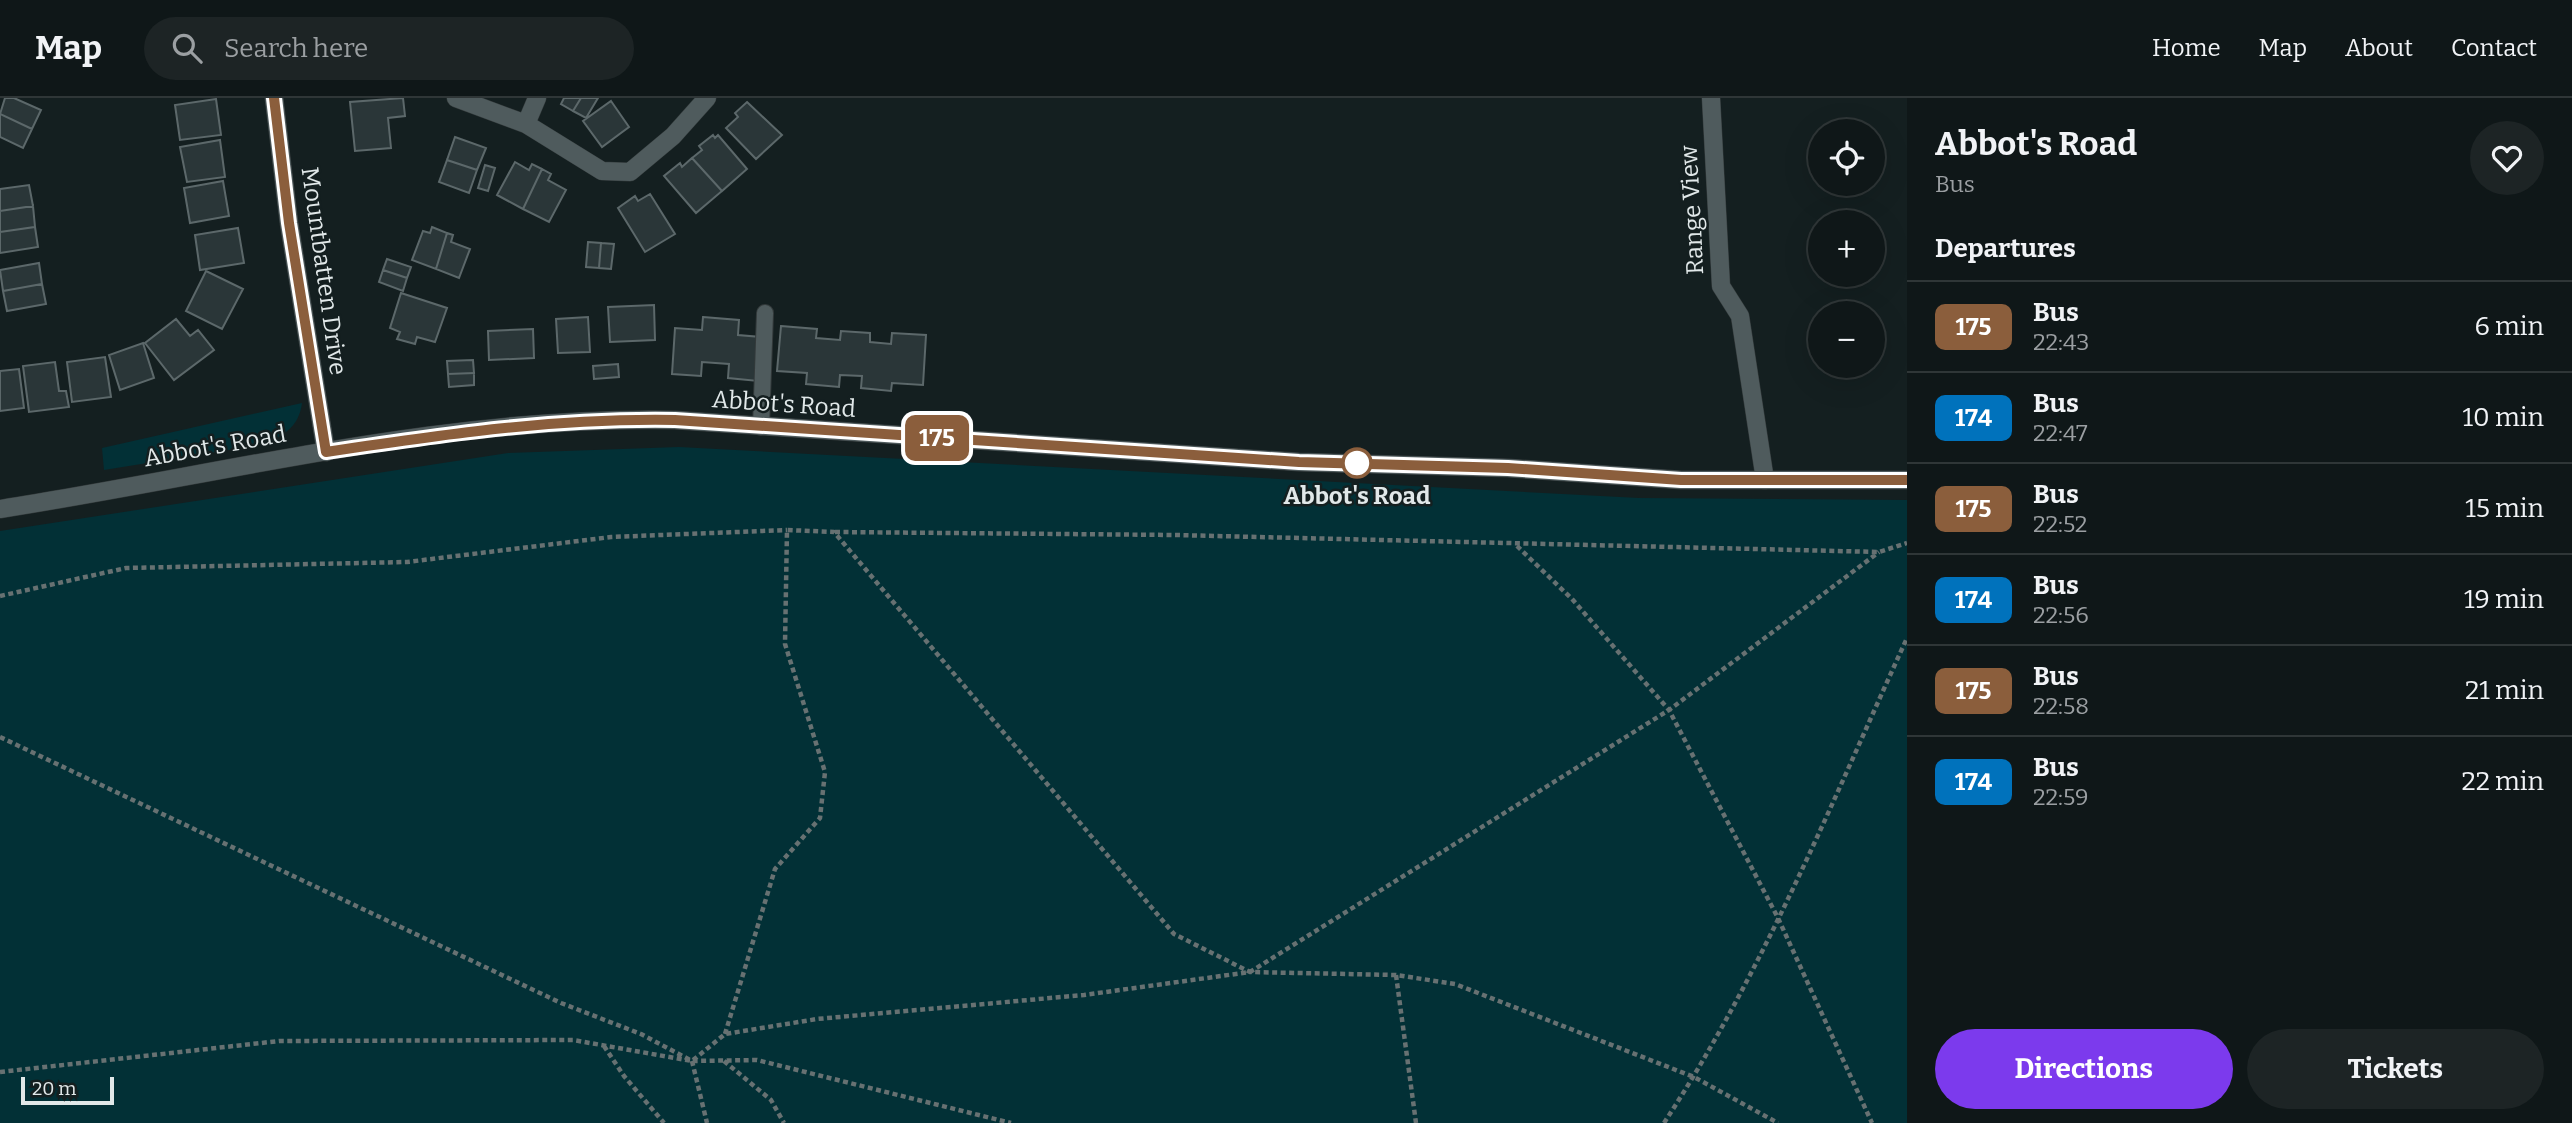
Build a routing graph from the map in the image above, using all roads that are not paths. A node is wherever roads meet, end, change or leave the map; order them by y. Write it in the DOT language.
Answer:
graph roads {
  1 [pos="274,98"];
  2 [pos="456,98"];
  3 [pos="537,98"];
  4 [pos="1711,98"];
  5 [pos="696,102"];
  6 [pos="526,124"];
  7 [pos="765,313"];
  8 [pos="761,427"];
  9 [pos="326,452"];
  10 [pos="1765,480"];
  11 [pos="1907,480"];
  12 [pos="0,509"];
  1 -- 9 [label="street, Mountbatten Drive"];
  2 -- 6 [label="street"];
  3 -- 6 [label="street"];
  4 -- 10 [label="street, Range View"];
  5 -- 6 [label="street"];
  7 -- 8 [label="lane"];
  8 -- 9 [label="street, Abbot's Road"];
  8 -- 10 [label="street, Abbot's Road"];
  9 -- 12 [label="street, Abbot's Road"];
  10 -- 11 [label="street, Abbot's Road"];
}
